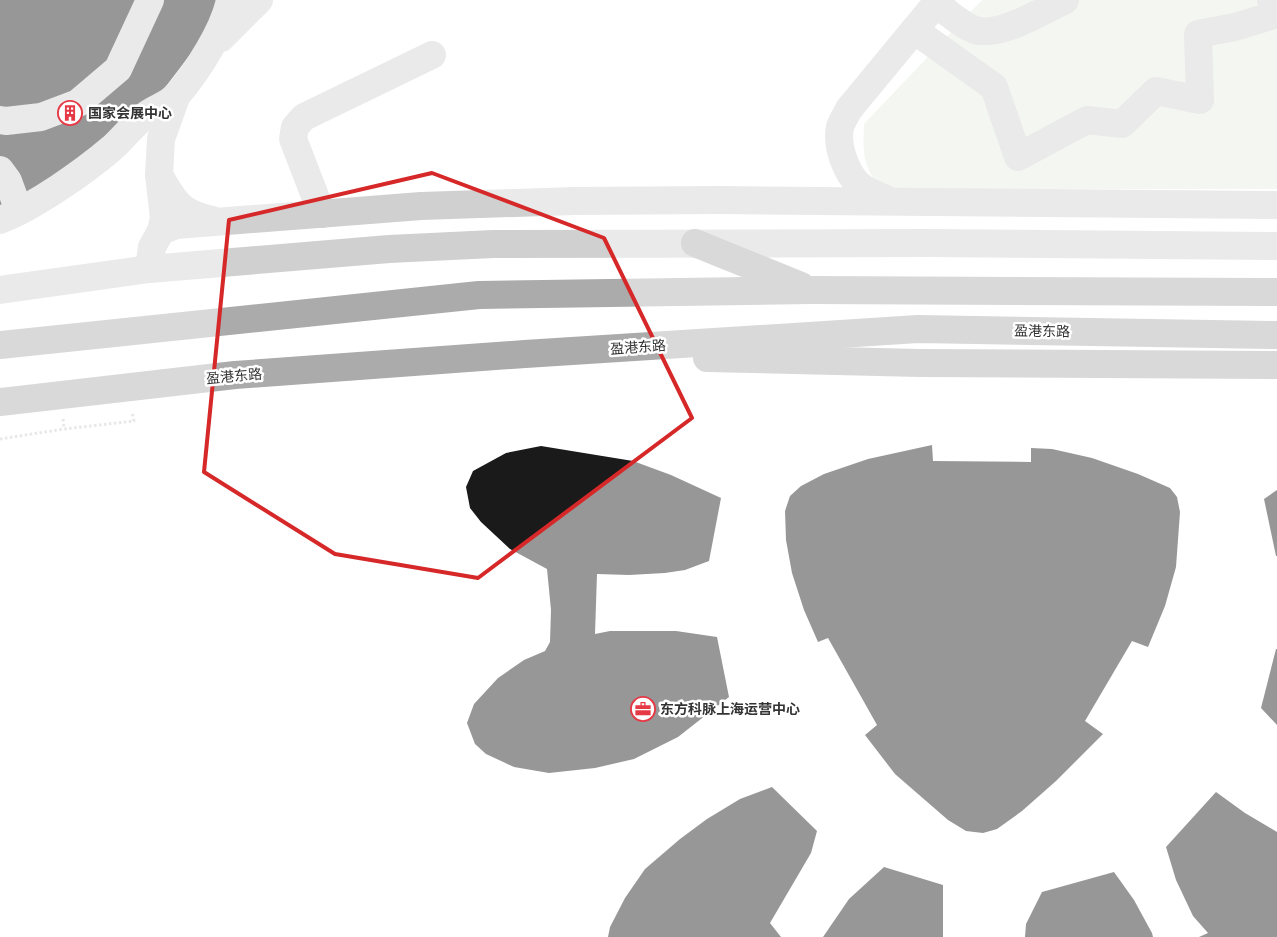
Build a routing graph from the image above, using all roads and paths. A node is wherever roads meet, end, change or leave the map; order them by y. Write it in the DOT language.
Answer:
graph roads {
  1 [pos="150,0"];
  2 [pos="259,0"];
  3 [pos="1065,0"];
  4 [pos="1271,0"];
  5 [pos="937,2"];
  6 [pos="232,5"];
  7 [pos="914,30"];
  8 [pos="209,50"];
  9 [pos="432,55"];
  10 [pos="176,97"];
  11 [pos="0,120"];
  12 [pos="0,170"];
  13 [pos="159,174"];
  14 [pos="892,202"];
  15 [pos="1277,205"];
  16 [pos="322,214"];
  17 [pos="10,215"];
  18 [pos="216,221"];
  19 [pos="160,231"];
  20 [pos="695,243"];
  21 [pos="1277,246"];
  22 [pos="149,269"];
  23 [pos="0,290"];
  24 [pos="811,290"];
  25 [pos="1277,292"];
  26 [pos="1277,335"];
  27 [pos="0,345"];
  28 [pos="525,354"];
  29 [pos="1277,365"];
  30 [pos="0,402"];
  31 [pos="134,421"];
  32 [pos="0,439"];
  1 -- 11 [label="street"];
  2 -- 8 [label="street"];
  3 -- 5 [label="street"];
  4 -- 7 [label="street"];
  5 -- 7 [label="street"];
  6 -- 8 [label="street"];
  7 -- 14 [label="street"];
  8 -- 10 [label="street"];
  9 -- 16 [label="street"];
  10 -- 13 [label="street"];
  10 -- 17 [label="street"];
  12 -- 17 [label="street"];
  13 -- 18 [label="street"];
  13 -- 19 [label="street"];
  14 -- 15 [label="street"];
  14 -- 16 [label="street"];
  16 -- 18 [label="street"];
  18 -- 19 [label="street"];
  19 -- 22 [label="street"];
  20 -- 21 [label="street"];
  20 -- 22 [label="street"];
  20 -- 24 [label="main road"];
  22 -- 23 [label="street"];
  24 -- 25 [label="main road"];
  24 -- 27 [label="main road"];
  26 -- 28 [label="main road, 盈港东路"];
  28 -- 29 [label="main road"];
  28 -- 30 [label="main road, 盈港东路"];
  31 -- 32 [label="path"];
}
